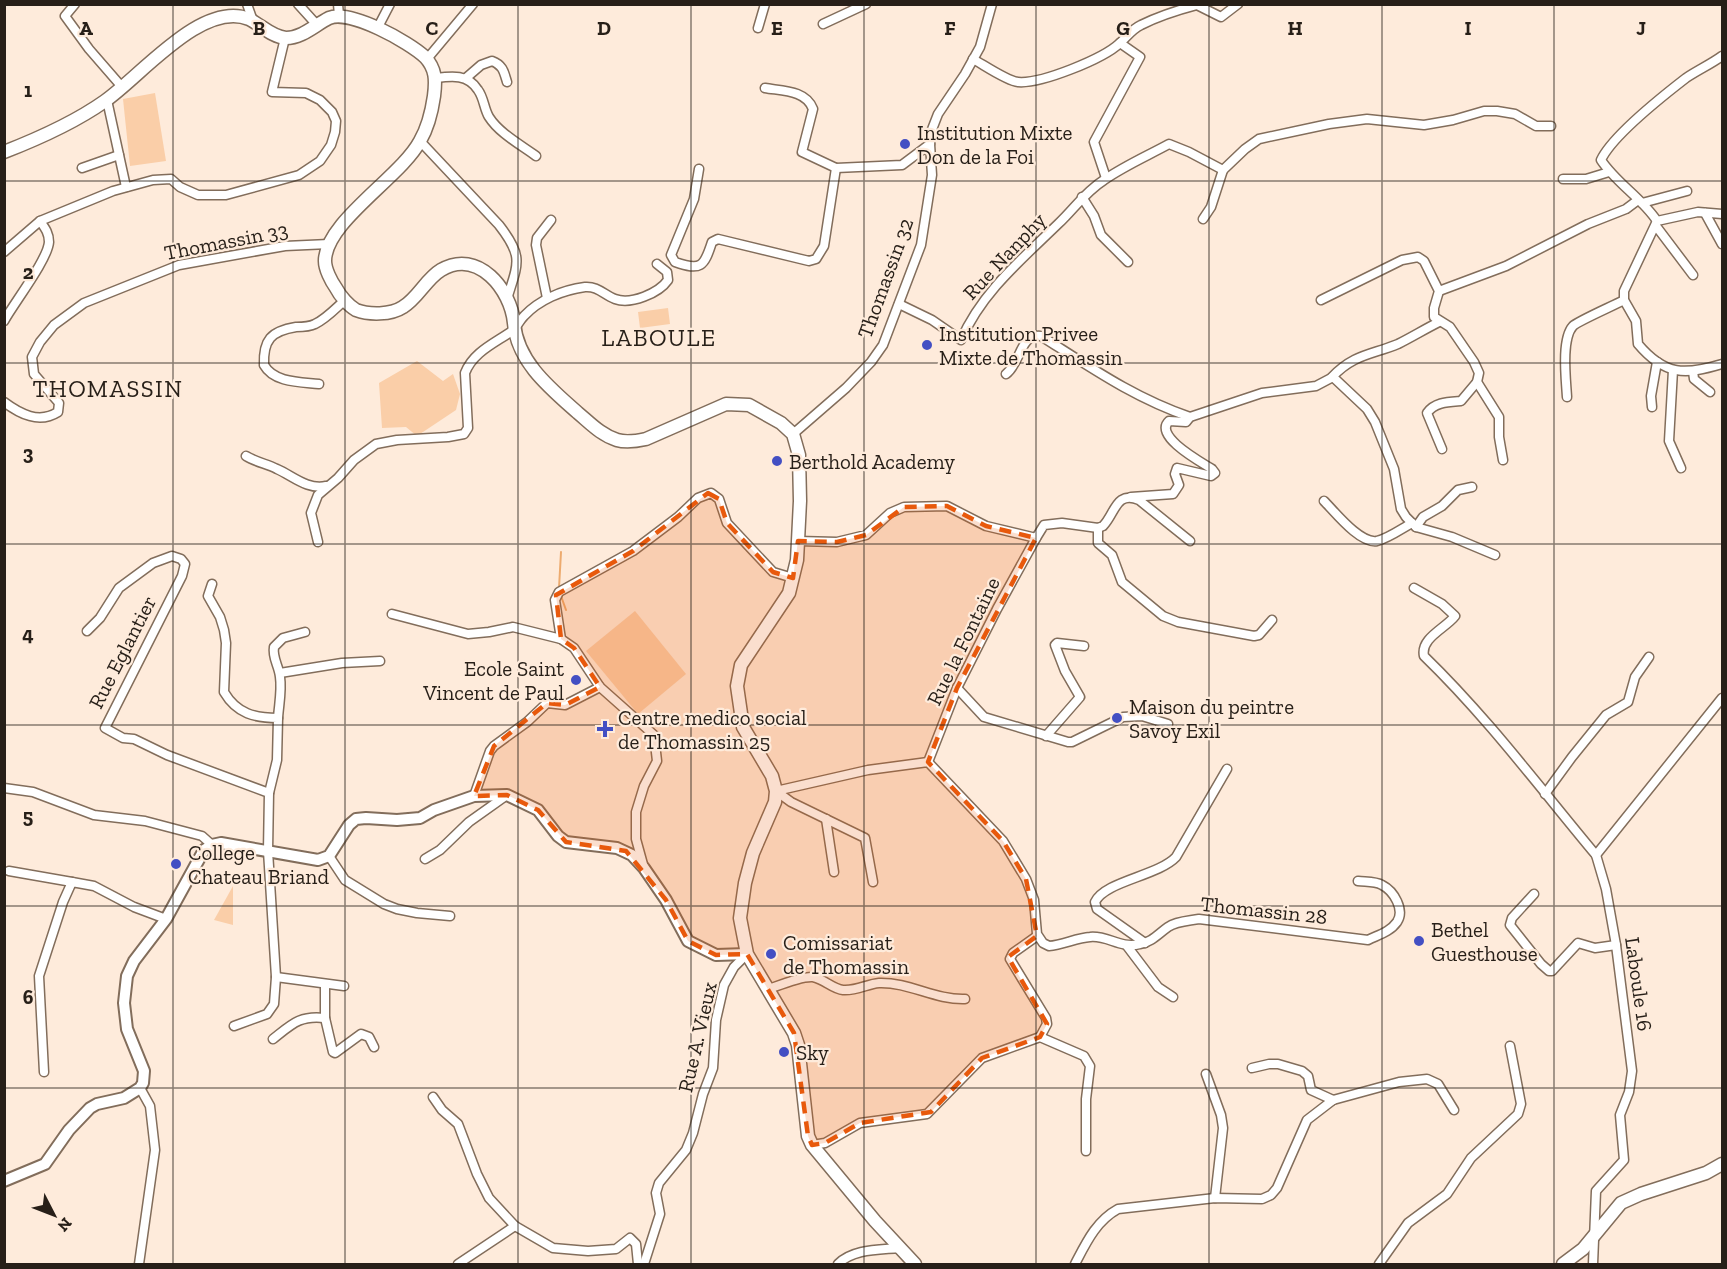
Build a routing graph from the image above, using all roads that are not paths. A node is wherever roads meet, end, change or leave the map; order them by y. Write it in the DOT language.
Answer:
graph roads {
  1 [pos="75,4"];
  2 [pos="247,4"];
  3 [pos="298,4"];
  4 [pos="390,4"];
  5 [pos="473,4"];
  6 [pos="765,4"];
  7 [pos="866,4"];
  8 [pos="992,4"];
  9 [pos="1238,4"];
  10 [pos="1193,5"];
  11 [pos="338,10"];
  12 [pos="253,21"];
  13 [pos="823,24"];
  14 [pos="317,25"];
  15 [pos="758,28"];
  16 [pos="377,29"];
  17 [pos="285,38"];
  18 [pos="1120,43"];
  19 [pos="1722,56"];
  20 [pos="427,59"];
  21 [pos="973,59"];
  22 [pos="436,78"];
  23 [pos="466,78"];
  24 [pos="507,82"];
  25 [pos="123,87"];
  26 [pos="765,88"];
  27 [pos="107,100"];
  28 [pos="1551,126"];
  29 [pos="420,141"];
  30 [pos="930,144"];
  31 [pos="4,152"];
  32 [pos="119,155"];
  33 [pos="536,156"];
  34 [pos="82,168"];
  35 [pos="836,168"];
  36 [pos="699,169"];
  37 [pos="1223,170"];
  38 [pos="1609,172"];
  39 [pos="1106,178"];
  40 [pos="1563,179"];
  41 [pos="126,188"];
  42 [pos="1687,191"];
  43 [pos="1082,197"];
  44 [pos="1640,202"];
  45 [pos="1705,213"];
  46 [pos="1722,214"];
  47 [pos="1203,219"];
  48 [pos="551,220"];
  49 [pos="40,221"];
  50 [pos="1657,224"];
  51 [pos="329,244"];
  52 [pos="1722,244"];
  53 [pos="4,252"];
  54 [pos="1128,262"];
  55 [pos="657,264"];
  56 [pos="1693,275"];
  57 [pos="1439,291"];
  58 [pos="547,298"];
  59 [pos="507,299"];
  60 [pos="345,300"];
  61 [pos="1321,300"];
  62 [pos="1624,300"];
  63 [pos="899,304"];
  64 [pos="4,321"];
  65 [pos="1439,322"];
  66 [pos="514,329"];
  67 [pos="1657,362"];
  68 [pos="1722,364"];
  69 [pos="1673,370"];
  70 [pos="1693,371"];
  71 [pos="1006,374"];
  72 [pos="1332,377"];
  73 [pos="1477,382"];
  74 [pos="319,384"];
  75 [pos="1710,392"];
  76 [pos="1566,397"];
  77 [pos="4,402"];
  78 [pos="1652,407"];
  79 [pos="1190,417"];
  80 [pos="792,434"];
  81 [pos="1442,449"];
  82 [pos="246,456"];
  83 [pos="1503,460"];
  84 [pos="1682,468"];
  85 [pos="329,485"];
  86 [pos="1472,487"];
  87 [pos="1131,496"];
  88 [pos="1324,501"];
  89 [pos="1414,525"];
  90 [pos="1098,528"];
  91 [pos="1036,538"];
  92 [pos="798,541"];
  93 [pos="1190,541"];
  94 [pos="318,542"];
  95 [pos="1495,555"];
  96 [pos="793,578"];
  97 [pos="212,584"];
  98 [pos="1414,588"];
  99 [pos="392,614"];
  100 [pos="1272,620"];
  101 [pos="87,631"];
  102 [pos="305,632"];
  103 [pos="561,639"];
  104 [pos="1084,646"];
  105 [pos="1649,657"];
  106 [pos="380,661"];
  107 [pos="280,673"];
  108 [pos="600,687"];
  109 [pos="957,688"];
  110 [pos="1722,698"];
  111 [pos="278,718"];
  112 [pos="1168,724"];
  113 [pos="1046,736"];
  114 [pos="928,762"];
  115 [pos="1227,769"];
  116 [pos="4,788"];
  117 [pos="776,791"];
  118 [pos="269,793"];
  119 [pos="1545,794"];
  120 [pos="507,795"];
  121 [pos="474,796"];
  122 [pos="826,819"];
  123 [pos="212,844"];
  124 [pos="268,851"];
  125 [pos="1596,855"];
  126 [pos="329,856"];
  127 [pos="425,859"];
  128 [pos="644,868"];
  129 [pos="9,872"];
  130 [pos="834,872"];
  131 [pos="1358,881"];
  132 [pos="72,882"];
  133 [pos="873,882"];
  134 [pos="1534,894"];
  135 [pos="450,916"];
  136 [pos="166,919"];
  137 [pos="1037,936"];
  138 [pos="1145,943"];
  139 [pos="1616,945"];
  140 [pos="1127,946"];
  141 [pos="747,954"];
  142 [pos="276,977"];
  143 [pos="325,984"];
  144 [pos="344,986"];
  145 [pos="769,989"];
  146 [pos="1173,997"];
  147 [pos="965,999"];
  148 [pos="325,1018"];
  149 [pos="234,1026"];
  150 [pos="1041,1037"];
  151 [pos="273,1039"];
  152 [pos="1510,1046"];
  153 [pos="374,1047"];
  154 [pos="1252,1068"];
  155 [pos="44,1072"];
  156 [pos="1206,1074"];
  157 [pos="140,1088"];
  158 [pos="433,1097"];
  159 [pos="1333,1100"];
  160 [pos="1454,1110"];
  161 [pos="812,1145"];
  162 [pos="1086,1151"];
  163 [pos="1722,1164"];
  164 [pos="4,1181"];
  165 [pos="1215,1198"];
  166 [pos="514,1226"];
  167 [pos="1595,1234"];
  168 [pos="899,1248"];
  169 [pos="139,1264"];
  170 [pos="458,1264"];
  171 [pos="638,1264"];
  172 [pos="644,1264"];
  173 [pos="838,1264"];
  174 [pos="915,1264"];
  175 [pos="1075,1264"];
  176 [pos="1379,1264"];
  177 [pos="1563,1264"];
  178 [pos="1593,1264"];
  1 -- 25 [label="street"];
  2 -- 12 [label="street"];
  3 -- 14 [label="street"];
  4 -- 16 [label="street"];
  5 -- 20 [label="street"];
  6 -- 15 [label="street"];
  7 -- 13 [label="street"];
  8 -- 21 [label="street, Thomassin 32"];
  9 -- 10 [label="street"];
  10 -- 18 [label="street"];
  11 -- 14 [label="main road"];
  11 -- 16 [label="main road"];
  12 -- 17 [label="main road"];
  12 -- 25 [label="main road"];
  14 -- 17 [label="main road"];
  16 -- 20 [label="main road"];
  17 -- 41 [label="street"];
  18 -- 21 [label="street"];
  18 -- 39 [label="street"];
  19 -- 38 [label="street"];
  20 -- 22 [label="main road"];
  21 -- 30 [label="street, Thomassin 32"];
  22 -- 23 [label="street"];
  22 -- 29 [label="main road"];
  23 -- 24 [label="street"];
  23 -- 33 [label="street"];
  25 -- 27 [label="main road"];
  26 -- 35 [label="street"];
  27 -- 31 [label="main road"];
  27 -- 32 [label="street"];
  28 -- 37 [label="street"];
  29 -- 51 [label="main road"];
  29 -- 59 [label="street"];
  30 -- 35 [label="street"];
  30 -- 63 [label="street, Thomassin 32"];
  32 -- 34 [label="street"];
  32 -- 41 [label="street"];
  35 -- 36 [label="street"];
  37 -- 39 [label="street, Rue Nanphy"];
  37 -- 47 [label="street"];
  38 -- 40 [label="street"];
  38 -- 44 [label="street"];
  39 -- 43 [label="street, Rue Nanphy"];
  41 -- 49 [label="street"];
  42 -- 44 [label="street"];
  43 -- 54 [label="street"];
  43 -- 63 [label="street, Rue Nanphy"];
  44 -- 50 [label="street"];
  44 -- 57 [label="street"];
  45 -- 46 [label="street"];
  45 -- 50 [label="street"];
  45 -- 52 [label="street"];
  48 -- 58 [label="street"];
  49 -- 53 [label="street"];
  49 -- 64 [label="street"];
  50 -- 56 [label="street"];
  50 -- 62 [label="street"];
  51 -- 60 [label="main road"];
  51 -- 77 [label="street, Thomassin 33"];
  55 -- 58 [label="street"];
  57 -- 61 [label="street"];
  57 -- 65 [label="street"];
  58 -- 66 [label="street"];
  59 -- 60 [label="main road"];
  59 -- 66 [label="main road"];
  60 -- 74 [label="street"];
  62 -- 67 [label="street"];
  62 -- 76 [label="street"];
  63 -- 80 [label="street, Thomassin 32"];
  65 -- 72 [label="street"];
  65 -- 73 [label="street"];
  66 -- 80 [label="main road"];
  66 -- 85 [label="street"];
  67 -- 69 [label="street"];
  67 -- 78 [label="street"];
  68 -- 70 [label="street"];
  69 -- 70 [label="street"];
  69 -- 84 [label="street"];
  70 -- 75 [label="street"];
  71 -- 79 [label="street"];
  72 -- 79 [label="street"];
  72 -- 89 [label="street"];
  73 -- 81 [label="street"];
  73 -- 83 [label="street"];
  79 -- 87 [label="street"];
  80 -- 92 [label="main road"];
  82 -- 85 [label="street"];
  85 -- 94 [label="street"];
  86 -- 89 [label="street"];
  87 -- 90 [label="street"];
  87 -- 93 [label="street"];
  88 -- 89 [label="street"];
  89 -- 95 [label="street"];
  90 -- 91 [label="street"];
  90 -- 100 [label="street"];
  91 -- 92 [label="street"];
  91 -- 109 [label="street, Rue la Fontaine"];
  92 -- 96 [label="main road"];
  96 -- 103 [label="street"];
  96 -- 117 [label="main road"];
  97 -- 111 [label="street"];
  98 -- 119 [label="street, Laboule 16"];
  99 -- 103 [label="street"];
  101 -- 118 [label="street, Rue Eglantier"];
  102 -- 107 [label="street"];
  103 -- 108 [label="street"];
  104 -- 113 [label="street"];
  105 -- 119 [label="street"];
  106 -- 107 [label="street"];
  107 -- 111 [label="street"];
  108 -- 121 [label="street"];
  108 -- 128 [label="street"];
  109 -- 113 [label="street"];
  109 -- 114 [label="street, Rue la Fontaine"];
  110 -- 125 [label="street"];
  111 -- 118 [label="street"];
  112 -- 113 [label="street"];
  114 -- 117 [label="street"];
  114 -- 137 [label="street"];
  115 -- 138 [label="street"];
  116 -- 123 [label="street"];
  117 -- 122 [label="street"];
  117 -- 141 [label="main road"];
  118 -- 124 [label="street"];
  119 -- 125 [label="street, Laboule 16"];
  120 -- 121 [label="street"];
  120 -- 127 [label="street"];
  120 -- 128 [label="street"];
  121 -- 126 [label="street"];
  122 -- 130 [label="street"];
  122 -- 133 [label="street"];
  123 -- 124 [label="street"];
  123 -- 136 [label="street"];
  124 -- 126 [label="street"];
  124 -- 142 [label="street"];
  125 -- 139 [label="street, Laboule 16"];
  126 -- 135 [label="street"];
  128 -- 141 [label="street"];
  129 -- 132 [label="street"];
  131 -- 138 [label="street, Thomassin 28"];
  132 -- 136 [label="street"];
  132 -- 155 [label="street"];
  134 -- 139 [label="street"];
  136 -- 157 [label="street"];
  137 -- 140 [label="street, Thomassin 28"];
  137 -- 150 [label="street"];
  138 -- 140 [label="street, Thomassin 28"];
  139 -- 167 [label="street, Laboule 16"];
  140 -- 146 [label="street"];
  141 -- 145 [label="main road"];
  141 -- 172 [label="street, Rue A. Vieux"];
  142 -- 143 [label="street"];
  142 -- 149 [label="street"];
  143 -- 144 [label="street"];
  143 -- 148 [label="street"];
  145 -- 147 [label="street"];
  145 -- 161 [label="main road"];
  148 -- 151 [label="street"];
  148 -- 153 [label="street"];
  150 -- 161 [label="street"];
  150 -- 162 [label="street"];
  152 -- 176 [label="street"];
  154 -- 159 [label="street"];
  156 -- 165 [label="street"];
  157 -- 164 [label="street"];
  157 -- 169 [label="street"];
  158 -- 166 [label="street"];
  159 -- 160 [label="street"];
  159 -- 165 [label="street"];
  161 -- 168 [label="main road"];
  163 -- 167 [label="main road"];
  165 -- 175 [label="street"];
  166 -- 170 [label="street"];
  166 -- 171 [label="street"];
  167 -- 177 [label="main road"];
  167 -- 178 [label="street, Laboule 16"];
  168 -- 173 [label="street"];
  168 -- 174 [label="main road"];
}
